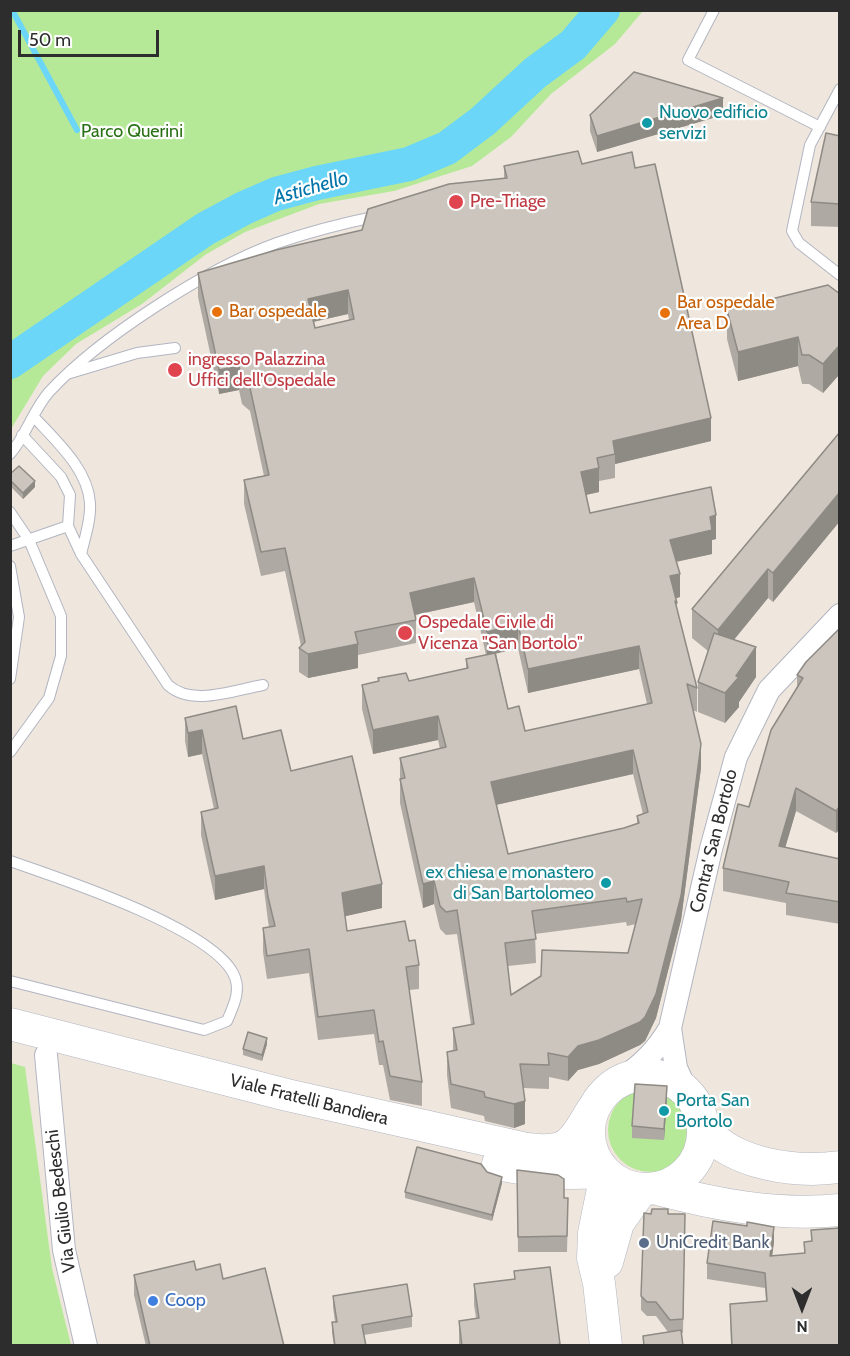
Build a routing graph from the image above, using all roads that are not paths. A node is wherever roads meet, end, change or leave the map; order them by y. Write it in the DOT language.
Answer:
graph roads {
  1 [pos="714,10"];
  2 [pos="840,89"];
  3 [pos="820,128"];
  4 [pos="388,213"];
  5 [pos="840,275"];
  6 [pos="175,348"];
  7 [pos="67,374"];
  8 [pos="34,417"];
  9 [pos="22,435"];
  10 [pos="10,454"];
  11 [pos="10,512"];
  12 [pos="68,526"];
  13 [pos="29,540"];
  14 [pos="10,546"];
  15 [pos="81,554"];
  16 [pos="11,568"];
  17 [pos="840,615"];
  18 [pos="10,679"];
  19 [pos="263,685"];
  20 [pos="10,752"];
  21 [pos="10,861"];
  22 [pos="10,981"];
  23 [pos="10,1024"];
  24 [pos="670,1028"];
  25 [pos="10,1046"];
  26 [pos="46,1055"];
  27 [pos="622,1079"];
  28 [pos="686,1090"];
  29 [pos="592,1110"];
  30 [pos="704,1130"];
  31 [pos="840,1167"];
  32 [pos="603,1171"];
  33 [pos="543,1173"];
  34 [pos="648,1189"];
  35 [pos="840,1210"];
  36 [pos="594,1233"];
  37 [pos="599,1283"];
  38 [pos="86,1346"];
  39 [pos="606,1346"];
  1 -- 3 [label="lane"];
  2 -- 3 [label="lane"];
  3 -- 5 [label="lane"];
  4 -- 7 [label="lane"];
  6 -- 7 [label="lane"];
  7 -- 8 [label="lane"];
  8 -- 9 [label="lane"];
  8 -- 15 [label="lane"];
  9 -- 10 [label="lane"];
  9 -- 12 [label="lane"];
  11 -- 13 [label="lane"];
  12 -- 13 [label="lane"];
  12 -- 15 [label="lane"];
  13 -- 14 [label="lane"];
  13 -- 20 [label="lane"];
  15 -- 19 [label="lane"];
  16 -- 18 [label="lane"];
  17 -- 24 [label="street, Contra' San Bortolo"];
  21 -- 22 [label="lane"];
  23 -- 29 [label="main road, Viale Fratelli Bandiera"];
  24 -- 27 [label="street, Contra' San Bortolo"];
  24 -- 28 [label="street, Contra' San Bortolo"];
  25 -- 26 [label="main road, Viale Fratelli Bandiera"];
  26 -- 33 [label="main road, Viale Fratelli Bandiera"];
  26 -- 38 [label="street, Via Giulio Bedeschi"];
  27 -- 28 [label="main road"];
  27 -- 29 [label="main road"];
  28 -- 30 [label="main road"];
  29 -- 32 [label="main road"];
  30 -- 31 [label="main road"];
  30 -- 34 [label="main road"];
  32 -- 33 [label="main road, Viale Fratelli Bandiera"];
  32 -- 34 [label="main road"];
  32 -- 36 [label="main road"];
  33 -- 36 [label="main road"];
  34 -- 35 [label="main road"];
  34 -- 37 [label="main road"];
  36 -- 37 [label="main road"];
  37 -- 39 [label="main road"];
}
